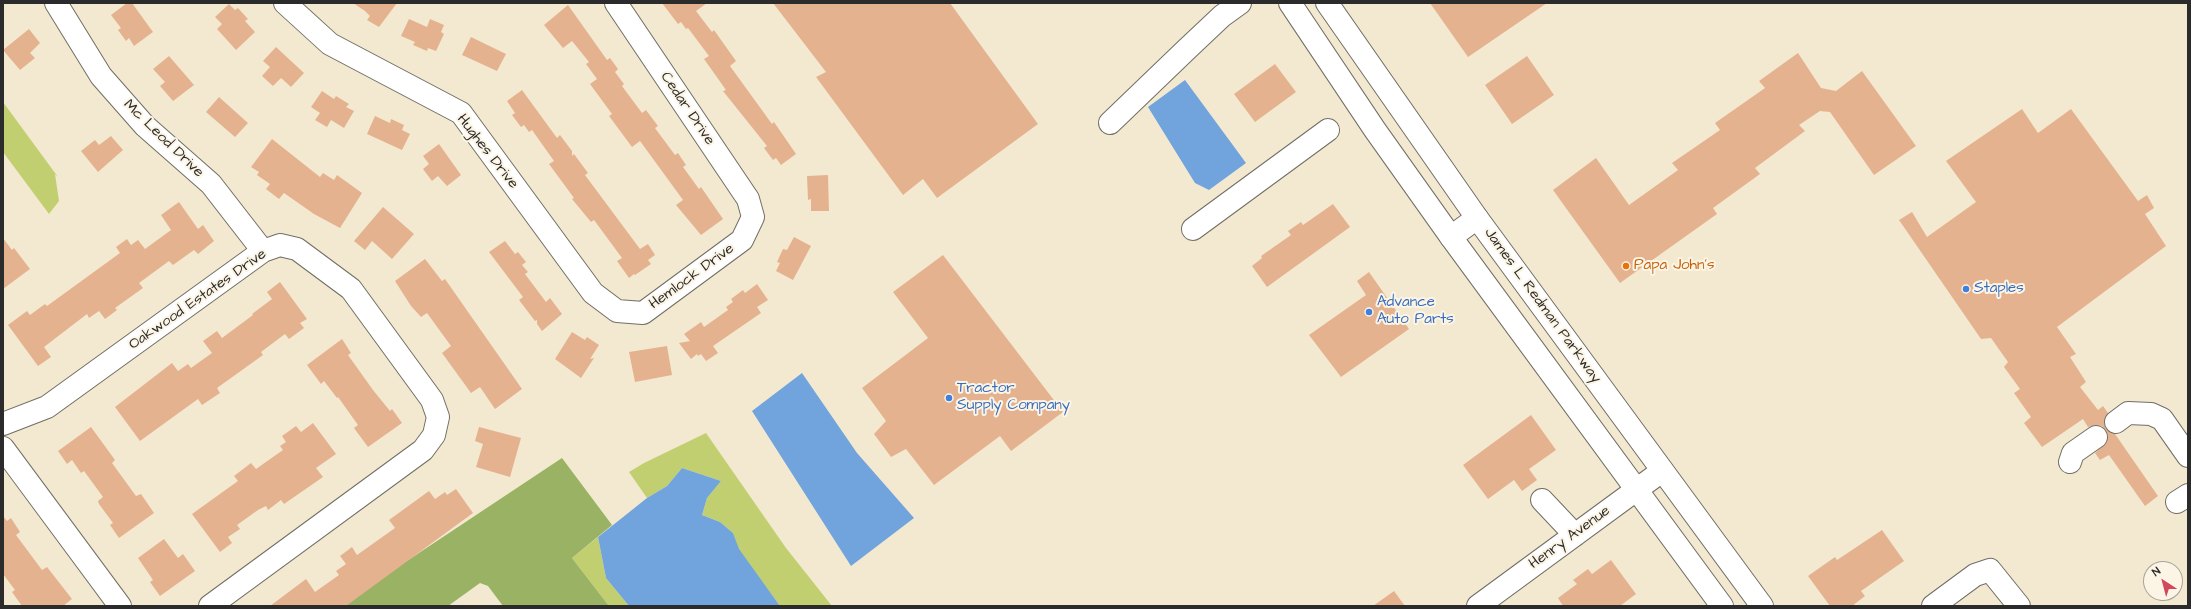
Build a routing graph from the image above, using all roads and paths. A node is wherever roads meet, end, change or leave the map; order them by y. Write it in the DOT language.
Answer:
graph roads {
  1 [pos="56,3"];
  2 [pos="285,3"];
  3 [pos="616,3"];
  4 [pos="1240,3"];
  5 [pos="1290,3"];
  6 [pos="1327,3"];
  7 [pos="1110,123"];
  8 [pos="1328,130"];
  9 [pos="753,217"];
  10 [pos="1477,218"];
  11 [pos="1193,229"];
  12 [pos="1451,237"];
  13 [pos="263,251"];
  14 [pos="617,311"];
  15 [pos="2116,422"];
  16 [pos="3,424"];
  17 [pos="2096,437"];
  18 [pos="3,448"];
  19 [pos="2188,456"];
  20 [pos="2070,462"];
  21 [pos="1662,471"];
  22 [pos="1636,490"];
  23 [pos="1542,500"];
  24 [pos="1575,535"];
  25 [pos="1720,605"];
  26 [pos="120,606"];
  27 [pos="210,606"];
  28 [pos="1478,606"];
  29 [pos="1762,606"];
  30 [pos="1933,606"];
  31 [pos="2019,606"];
  1 -- 13 [label="street, Mc Leod Drive"];
  2 -- 14 [label="street, Hughes Drive"];
  3 -- 9 [label="street, Cedar Drive"];
  4 -- 7 [label="street"];
  5 -- 12 [label="street"];
  6 -- 10 [label="street, James L Redman Parkway"];
  8 -- 11 [label="street"];
  9 -- 14 [label="street, Hemlock Drive"];
  10 -- 12 [label="street"];
  10 -- 21 [label="street, James L Redman Parkway"];
  12 -- 22 [label="street"];
  13 -- 16 [label="street, Oakwood Estates Drive"];
  13 -- 27 [label="street, Oakwood Estates Drive"];
  15 -- 19 [label="street"];
  17 -- 20 [label="street"];
  18 -- 26 [label="street"];
  21 -- 22 [label="street, Henry Avenue"];
  21 -- 29 [label="street, James L Redman Parkway"];
  22 -- 24 [label="street, Henry Avenue"];
  22 -- 25 [label="street"];
  23 -- 24 [label="street"];
  24 -- 28 [label="street, Henry Avenue"];
  30 -- 31 [label="street"];
}
